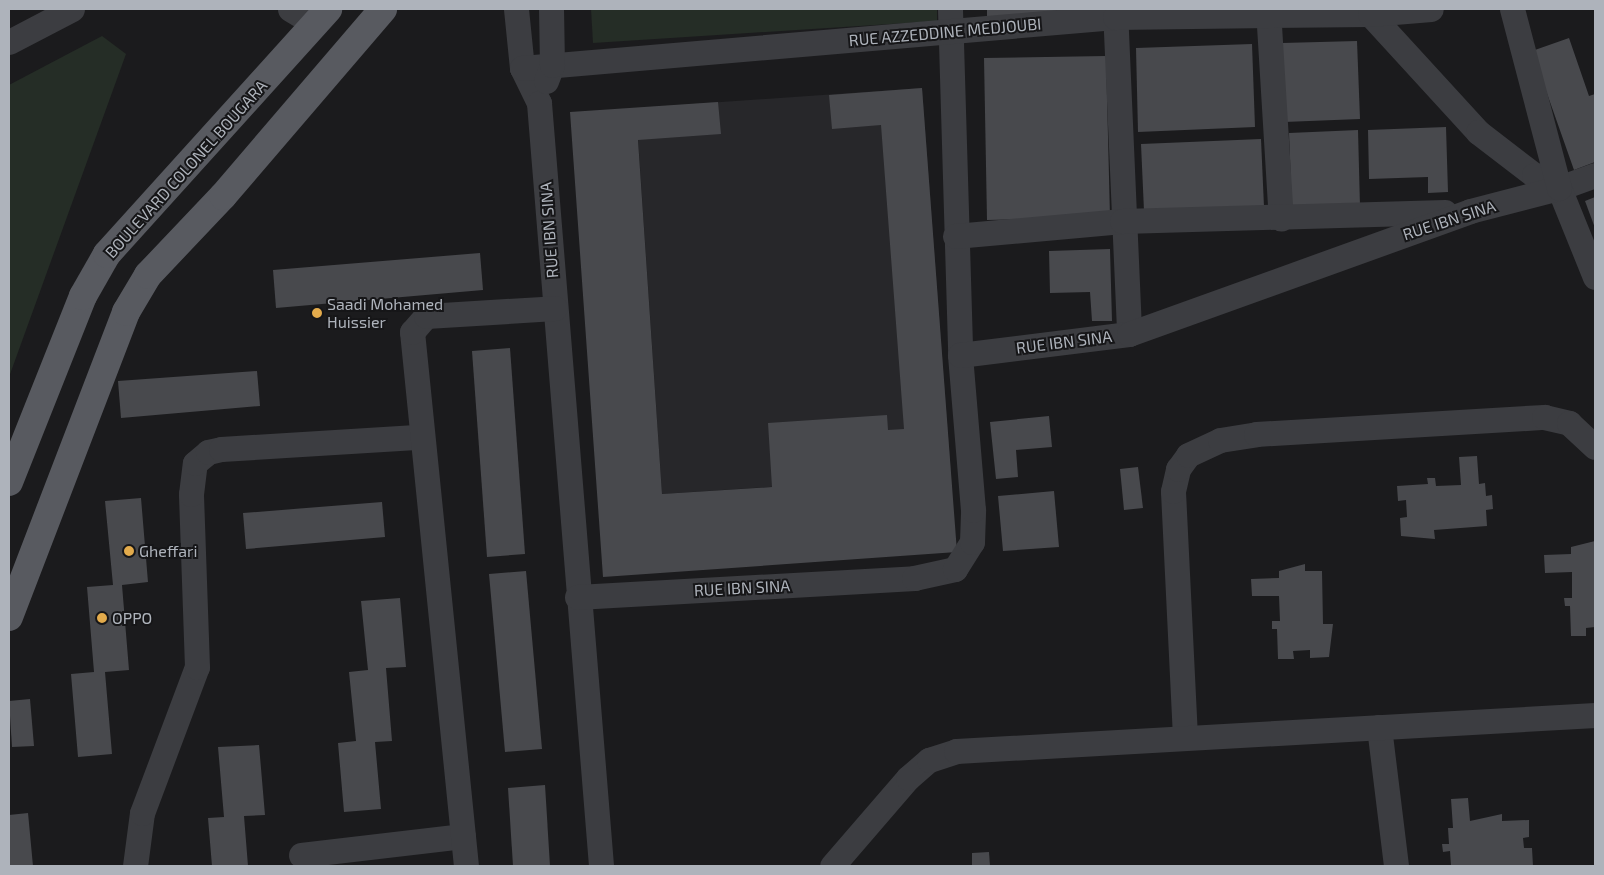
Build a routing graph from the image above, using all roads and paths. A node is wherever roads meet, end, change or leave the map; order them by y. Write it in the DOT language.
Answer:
graph roads {
  1 [pos="72,9"];
  2 [pos="290,9"];
  3 [pos="383,9"];
  4 [pos="516,9"];
  5 [pos="551,9"];
  6 [pos="1431,9"];
  7 [pos="1512,9"];
  8 [pos="1268,10"];
  9 [pos="1115,13"];
  10 [pos="1370,14"];
  11 [pos="322,16"];
  12 [pos="951,20"];
  13 [pos="9,42"];
  14 [pos="552,65"];
  15 [pos="522,68"];
  16 [pos="539,103"];
  17 [pos="1595,175"];
  18 [pos="1558,183"];
  19 [pos="1470,211"];
  20 [pos="1281,219"];
  21 [pos="1122,221"];
  22 [pos="955,236"];
  23 [pos="1595,277"];
  24 [pos="555,308"];
  25 [pos="1129,334"];
  26 [pos="960,355"];
  27 [pos="420,437"];
  28 [pos="1595,447"];
  29 [pos="9,482"];
  30 [pos="577,597"];
  31 [pos="9,617"];
  32 [pos="1595,715"];
  33 [pos="1379,727"];
  34 [pos="1185,737"];
  35 [pos="463,836"];
  36 [pos="301,855"];
  37 [pos="135,866"];
  38 [pos="466,866"];
  39 [pos="601,866"];
  40 [pos="832,866"];
  41 [pos="1396,866"];
  1 -- 13 [label="street"];
  2 -- 11 [label="street"];
  3 -- 31 [label="main road"];
  4 -- 15 [label="street"];
  5 -- 14 [label="street"];
  6 -- 10 [label="street, RUE AZZEDDINE MEDJOUBI"];
  7 -- 18 [label="street"];
  8 -- 9 [label="street, RUE AZZEDDINE MEDJOUBI"];
  8 -- 10 [label="street, RUE AZZEDDINE MEDJOUBI"];
  8 -- 20 [label="street"];
  9 -- 12 [label="street, RUE AZZEDDINE MEDJOUBI"];
  9 -- 21 [label="street"];
  10 -- 18 [label="street"];
  11 -- 29 [label="main road, BOULEVARD COLONEL BOUGARA"];
  12 -- 14 [label="street, RUE AZZEDDINE MEDJOUBI"];
  12 -- 22 [label="street"];
  14 -- 15 [label="street, RUE AZZEDDINE MEDJOUBI"];
  14 -- 16 [label="street"];
  15 -- 16 [label="street"];
  16 -- 24 [label="street, RUE IBN SINA"];
  17 -- 18 [label="street, RUE IBN SINA"];
  18 -- 19 [label="street, RUE IBN SINA"];
  18 -- 23 [label="street"];
  19 -- 20 [label="street"];
  19 -- 25 [label="street, RUE IBN SINA"];
  20 -- 21 [label="street"];
  21 -- 22 [label="street"];
  21 -- 25 [label="street"];
  22 -- 26 [label="street"];
  24 -- 27 [label="street"];
  24 -- 30 [label="street, RUE IBN SINA"];
  25 -- 26 [label="street, RUE IBN SINA"];
  26 -- 30 [label="street, RUE IBN SINA"];
  27 -- 35 [label="street"];
  27 -- 37 [label="street"];
  28 -- 34 [label="street"];
  30 -- 39 [label="street, RUE IBN SINA"];
  32 -- 33 [label="street"];
  33 -- 34 [label="street"];
  33 -- 41 [label="street"];
  34 -- 40 [label="street"];
  35 -- 36 [label="street"];
  35 -- 38 [label="street"];
}
